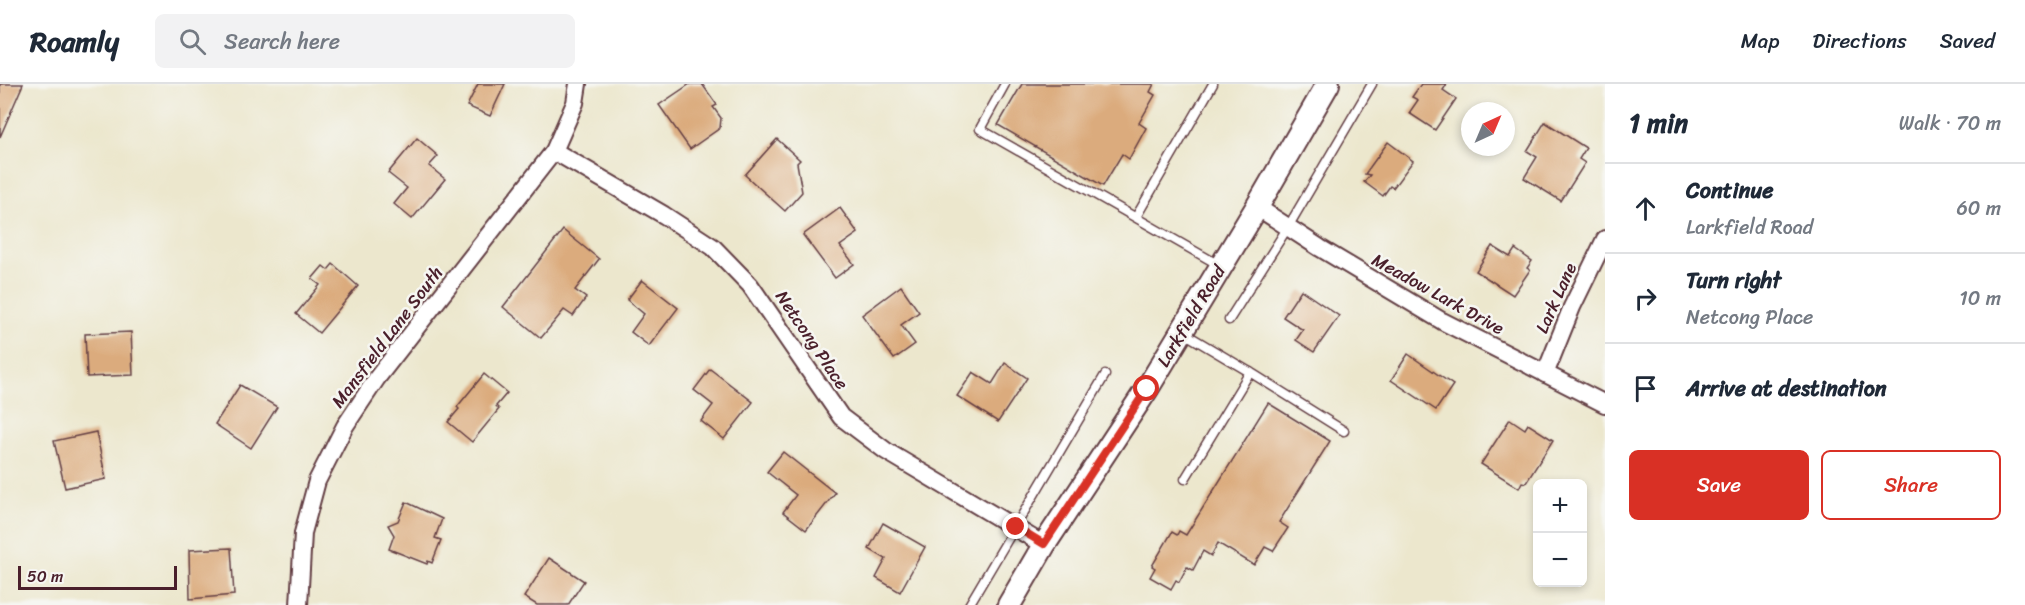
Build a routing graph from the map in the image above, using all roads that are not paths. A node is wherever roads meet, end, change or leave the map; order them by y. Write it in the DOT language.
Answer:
graph roads {
  1 [pos="579,84"];
  2 [pos="1005,84"];
  3 [pos="1213,84"];
  4 [pos="1328,84"];
  5 [pos="1372,84"];
  6 [pos="554,151"];
  7 [pos="1257,207"];
  8 [pos="1136,217"];
  9 [pos="1288,227"];
  10 [pos="1605,239"];
  11 [pos="1221,266"];
  12 [pos="1229,320"];
  13 [pos="1181,331"];
  14 [pos="1250,372"];
  15 [pos="1545,374"];
  16 [pos="1106,375"];
  17 [pos="1605,404"];
  18 [pos="1344,431"];
  19 [pos="1185,479"];
  20 [pos="1016,527"];
  21 [pos="1044,544"];
  22 [pos="299,605"];
  23 [pos="969,605"];
  24 [pos="1009,605"];
  1 -- 6 [label="street, Mansfield Lane South"];
  2 -- 8 [label="lane"];
  3 -- 8 [label="lane"];
  4 -- 7 [label="main road, Larkfield Road"];
  5 -- 9 [label="lane"];
  6 -- 20 [label="street, Netcong Place"];
  6 -- 22 [label="street, Mansfield Lane South"];
  7 -- 9 [label="street, Meadow Lark Drive"];
  7 -- 11 [label="main road, Larkfield Road"];
  8 -- 11 [label="lane"];
  9 -- 12 [label="lane"];
  9 -- 15 [label="street, Meadow Lark Drive"];
  10 -- 15 [label="street, Lark Lane"];
  11 -- 13 [label="main road, Larkfield Road"];
  13 -- 14 [label="lane"];
  13 -- 21 [label="main road, Larkfield Road"];
  14 -- 18 [label="lane"];
  14 -- 19 [label="lane"];
  15 -- 17 [label="street, Meadow Lark Drive"];
  16 -- 20 [label="lane"];
  20 -- 21 [label="street, Netcong Place"];
  20 -- 23 [label="lane"];
  21 -- 24 [label="main road, Larkfield Road"];
}
